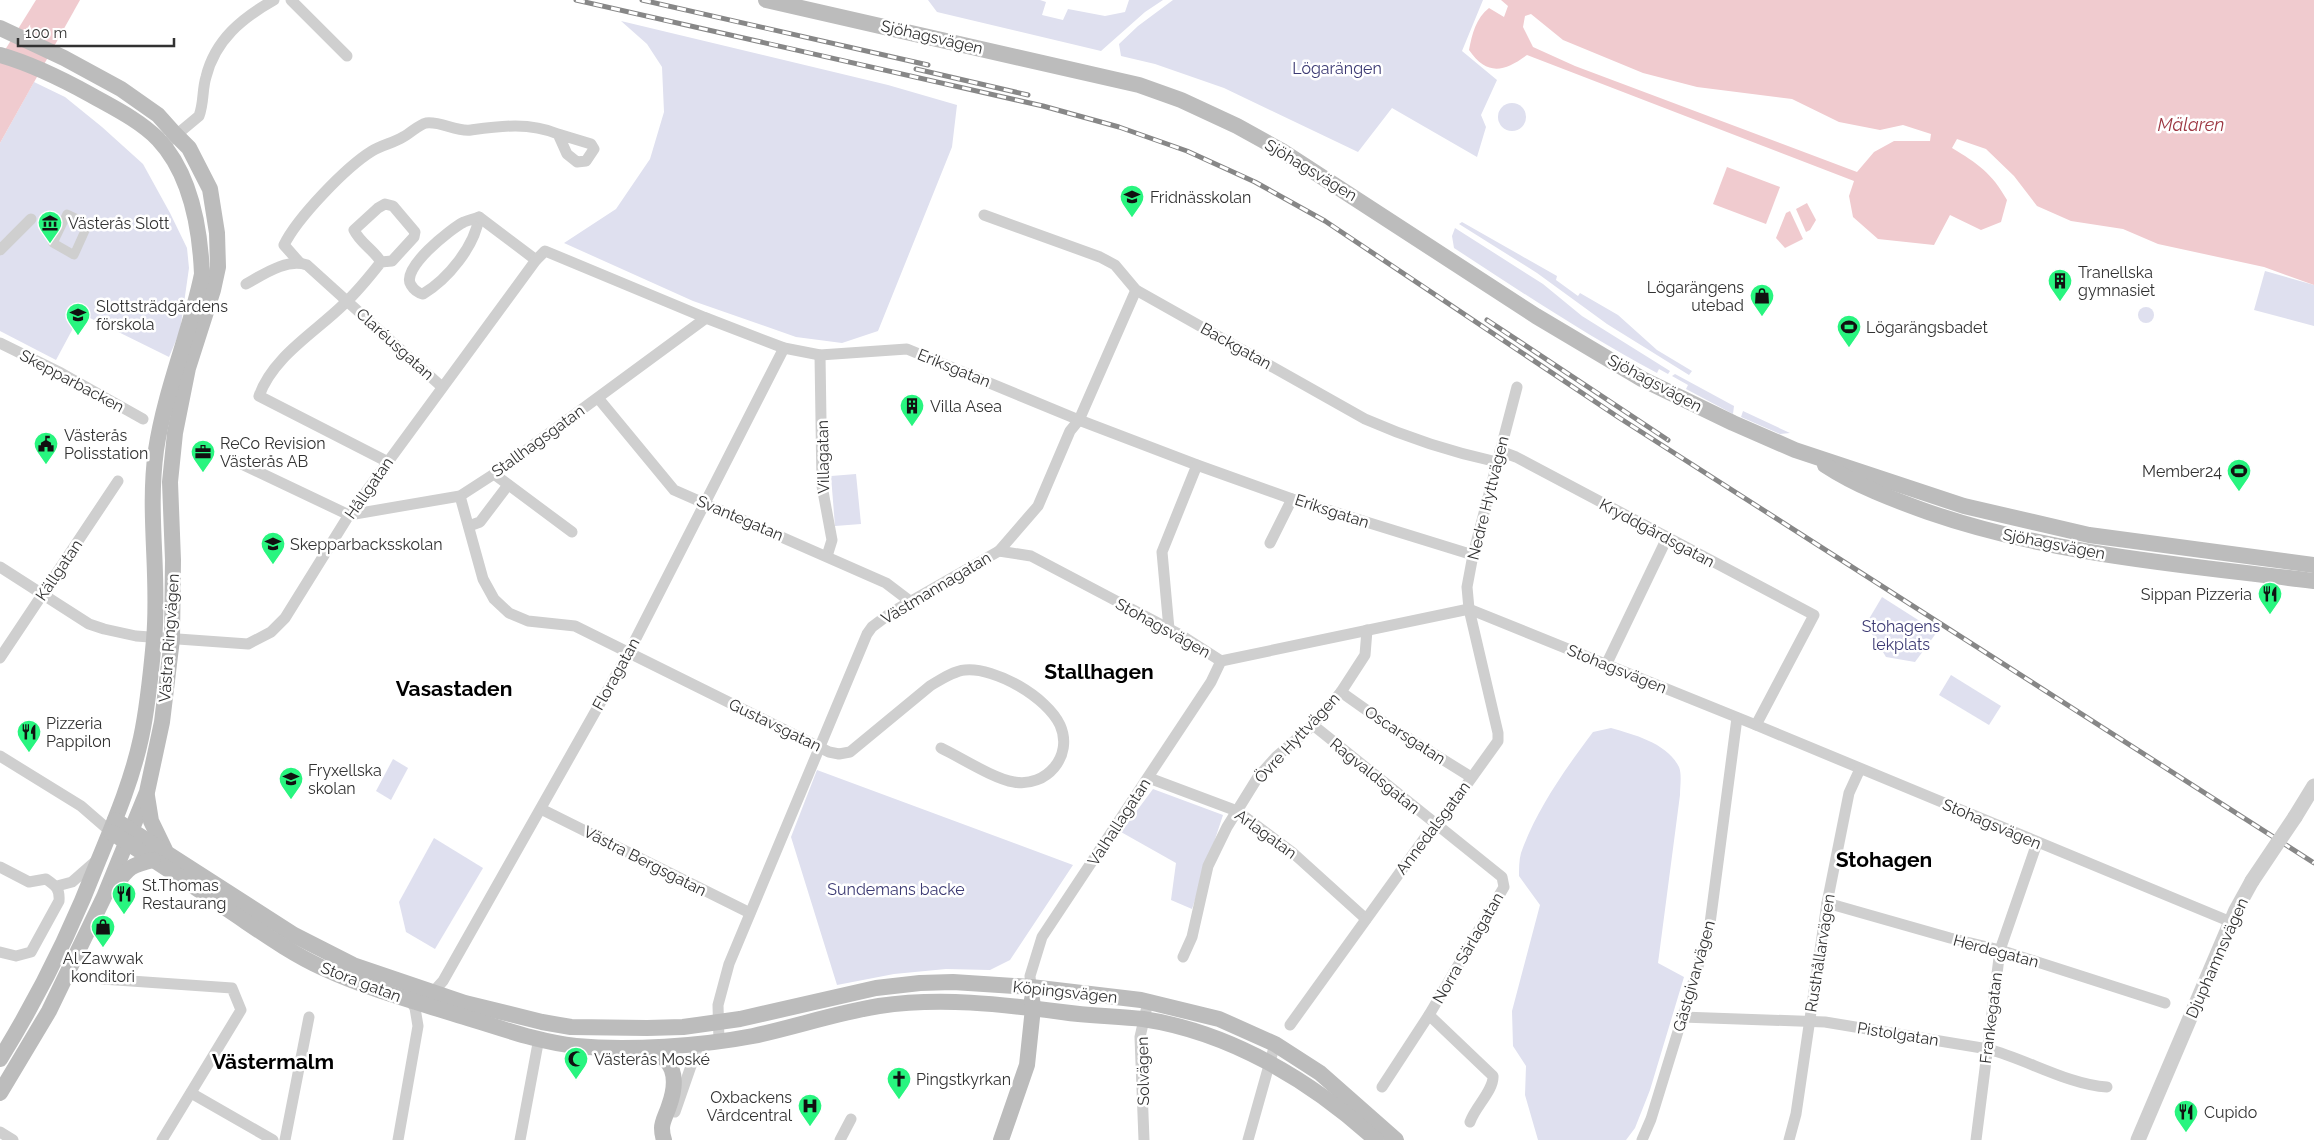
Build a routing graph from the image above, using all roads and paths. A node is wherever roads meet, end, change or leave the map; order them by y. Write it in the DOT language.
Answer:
graph roads {
  1 [pos="274,0"];
  2 [pos="291,0"];
  3 [pos="766,0"];
  4 [pos="4,30"];
  5 [pos="1,50"];
  6 [pos="347,56"];
  7 [pos="175,134"];
  8 [pos="558,134"];
  9 [pos="163,146"];
  10 [pos="984,215"];
  11 [pos="479,217"];
  12 [pos="32,218"];
  13 [pos="0,250"];
  14 [pos="545,251"];
  15 [pos="74,255"];
  16 [pos="536,260"];
  17 [pos="298,262"];
  18 [pos="381,262"];
  19 [pos="246,284"];
  20 [pos="1136,290"];
  21 [pos="347,302"];
  22 [pos="706,318"];
  23 [pos="0,343"];
  24 [pos="784,348"];
  25 [pos="820,355"];
  26 [pos="442,387"];
  27 [pos="1517,387"];
  28 [pos="598,398"];
  29 [pos="143,419"];
  30 [pos="1079,420"];
  31 [pos="1809,454"];
  32 [pos="1499,457"];
  33 [pos="231,459"];
  34 [pos="388,462"];
  35 [pos="1197,465"];
  36 [pos="494,474"];
  37 [pos="118,481"];
  38 [pos="508,485"];
  39 [pos="460,496"];
  40 [pos="1292,498"];
  41 [pos="705,503"];
  42 [pos="349,515"];
  43 [pos="469,526"];
  44 [pos="2060,529"];
  45 [pos="572,532"];
  46 [pos="2017,537"];
  47 [pos="1667,538"];
  48 [pos="1270,544"];
  49 [pos="999,550"];
  50 [pos="1472,555"];
  51 [pos="827,556"];
  52 [pos="2167,562"];
  53 [pos="2314,564"];
  54 [pos="0,568"];
  55 [pos="2309,581"];
  56 [pos="43,594"];
  57 [pos="911,602"];
  58 [pos="1469,609"];
  59 [pos="1169,629"];
  60 [pos="1367,630"];
  61 [pos="154,637"];
  62 [pos="172,639"];
  63 [pos="629,652"];
  64 [pos="0,658"];
  65 [pos="1221,661"];
  66 [pos="1606,665"];
  67 [pos="1341,692"];
  68 [pos="1737,718"];
  69 [pos="1313,725"];
  70 [pos="1756,725"];
  71 [pos="818,747"];
  72 [pos="941,748"];
  73 [pos="0,756"];
  74 [pos="1860,769"];
  75 [pos="1471,777"];
  76 [pos="1149,778"];
  77 [pos="2314,786"];
  78 [pos="147,792"];
  79 [pos="541,809"];
  80 [pos="1237,811"];
  81 [pos="1437,826"];
  82 [pos="122,830"];
  83 [pos="2037,843"];
  84 [pos="159,856"];
  85 [pos="100,858"];
  86 [pos="0,867"];
  87 [pos="56,886"];
  88 [pos="104,897"];
  89 [pos="1827,903"];
  90 [pos="750,913"];
  91 [pos="1366,919"];
  92 [pos="2231,922"];
  93 [pos="2000,950"];
  94 [pos="0,952"];
  95 [pos="1183,957"];
  96 [pos="102,979"];
  97 [pos="1031,987"];
  98 [pos="432,992"];
  99 [pos="410,1000"];
  100 [pos="1148,1002"];
  101 [pos="2164,1003"];
  102 [pos="1033,1008"];
  103 [pos="1429,1015"];
  104 [pos="309,1017"];
  105 [pos="1682,1017"];
  106 [pos="1144,1020"];
  107 [pos="1809,1021"];
  108 [pos="717,1022"];
  109 [pos="1290,1025"];
  110 [pos="691,1026"];
  111 [pos="539,1038"];
  112 [pos="719,1041"];
  113 [pos="692,1044"];
  114 [pos="1275,1044"];
  115 [pos="639,1047"];
  116 [pos="1988,1048"];
  117 [pos="0,1059"];
  118 [pos="1269,1064"];
  119 [pos="675,1079"];
  120 [pos="2107,1087"];
  121 [pos="1382,1088"];
  122 [pos="0,1093"];
  123 [pos="191,1093"];
  124 [pos="851,1119"];
  125 [pos="1470,1122"];
  126 [pos="0,1132"];
  127 [pos="661,1137"];
  128 [pos="13,1140"];
  129 [pos="162,1140"];
  130 [pos="273,1140"];
  131 [pos="285,1140"];
  132 [pos="398,1140"];
  133 [pos="520,1140"];
  134 [pos="840,1140"];
  135 [pos="1001,1140"];
  136 [pos="1144,1140"];
  137 [pos="1248,1140"];
  138 [pos="1376,1140"];
  139 [pos="1396,1140"];
  140 [pos="1642,1140"];
  141 [pos="1791,1140"];
  142 [pos="1976,1140"];
  143 [pos="2138,1140"];
  1 -- 7 [label="street"];
  2 -- 6 [label="street"];
  3 -- 31 [label="main road, Sjöhagsvägen"];
  4 -- 7 [label="main road, Västra Ringvägen"];
  5 -- 9 [label="main road, Västra Ringvägen"];
  7 -- 9 [label="street"];
  7 -- 62 [label="main road, Västra Ringvägen"];
  8 -- 17 [label="street"];
  9 -- 61 [label="main road, Västra Ringvägen"];
  10 -- 20 [label="street, Backgatan"];
  11 -- 11 [label="street"];
  11 -- 16 [label="street"];
  12 -- 13 [label="street"];
  14 -- 16 [label="street, Hållgatan"];
  14 -- 22 [label="street, Eriksgatan"];
  15 -- 15 [label="street"];
  16 -- 26 [label="street, Hållgatan"];
  17 -- 19 [label="street"];
  17 -- 21 [label="street, Claréusgatan"];
  18 -- 18 [label="street, Claréusgatan"];
  18 -- 21 [label="street, Claréusgatan"];
  20 -- 30 [label="street, Västmannagatan"];
  20 -- 32 [label="street, Backgatan"];
  21 -- 26 [label="street, Claréusgatan"];
  21 -- 34 [label="street"];
  22 -- 24 [label="street, Eriksgatan"];
  22 -- 28 [label="street, Stallhagsgatan"];
  23 -- 29 [label="street, Skepparbacken"];
  24 -- 25 [label="street, Eriksgatan"];
  24 -- 41 [label="street, Floragatan"];
  25 -- 30 [label="street, Eriksgatan"];
  25 -- 51 [label="street, Villagatan"];
  26 -- 34 [label="street, Hållgatan"];
  27 -- 32 [label="street, Nedre Hyttvägen"];
  28 -- 36 [label="street, Stallhagsgatan"];
  28 -- 41 [label="street, Svantegatan"];
  30 -- 35 [label="street, Eriksgatan"];
  30 -- 49 [label="street, Västmannagatan"];
  31 -- 44 [label="main road, Sjöhagsvägen"];
  31 -- 46 [label="main road, Sjöhagsvägen"];
  32 -- 47 [label="street, Kryddgårdsgatan"];
  32 -- 50 [label="street, Nedre Hyttvägen"];
  33 -- 42 [label="street"];
  34 -- 42 [label="street, Hållgatan"];
  35 -- 40 [label="street, Eriksgatan"];
  35 -- 59 [label="street"];
  36 -- 38 [label="street"];
  36 -- 39 [label="street, Stallhagsgatan"];
  37 -- 56 [label="street, Källgatan"];
  38 -- 43 [label="street"];
  38 -- 45 [label="street"];
  39 -- 42 [label="street, Stallhagsgatan"];
  39 -- 43 [label="street, Gustavsgatan"];
  40 -- 48 [label="street"];
  40 -- 50 [label="street, Eriksgatan"];
  41 -- 51 [label="street, Svantegatan"];
  41 -- 63 [label="street, Floragatan"];
  42 -- 62 [label="street, Hållgatan"];
  43 -- 63 [label="street, Gustavsgatan"];
  44 -- 46 [label="main road"];
  44 -- 52 [label="main road"];
  44 -- 53 [label="main road, Sjöhagsvägen"];
  46 -- 52 [label="main road, Sjöhagsvägen"];
  47 -- 66 [label="street"];
  47 -- 70 [label="street, Kryddgårdsgatan"];
  49 -- 57 [label="street, Västmannagatan"];
  49 -- 59 [label="street, Stohagsvägen"];
  50 -- 58 [label="street, Nedre Hyttvägen"];
  51 -- 57 [label="street, Svantegatan"];
  52 -- 55 [label="main road, Sjöhagsvägen"];
  54 -- 56 [label="street, Hållgatan"];
  56 -- 61 [label="street, Hållgatan"];
  56 -- 64 [label="street, Källgatan"];
  57 -- 71 [label="street, Västmannagatan"];
  58 -- 60 [label="street, Stohagsvägen"];
  58 -- 66 [label="street, Stohagsvägen"];
  58 -- 75 [label="street, Annedalsgatan"];
  59 -- 65 [label="street, Stohagsvägen"];
  60 -- 65 [label="street, Stohagsvägen"];
  60 -- 67 [label="street, Övre Hyttvägen"];
  61 -- 62 [label="street, Hållgatan"];
  61 -- 82 [label="main road, Västra Ringvägen"];
  62 -- 78 [label="main road, Västra Ringvägen"];
  63 -- 71 [label="street, Gustavsgatan"];
  63 -- 79 [label="street, Floragatan"];
  65 -- 76 [label="street, Valhallagatan"];
  66 -- 68 [label="street, Stohagsvägen"];
  67 -- 69 [label="street, Övre Hyttvägen"];
  67 -- 75 [label="street, Oscarsgatan"];
  68 -- 70 [label="street, Stohagsvägen"];
  68 -- 105 [label="street, Gästgivarvägen"];
  69 -- 80 [label="street, Övre Hyttvägen"];
  69 -- 81 [label="street, Ragvaldsgatan"];
  70 -- 74 [label="street, Stohagsvägen"];
  71 -- 72 [label="street, Gustavsgatan"];
  71 -- 90 [label="street, Västmannagatan"];
  73 -- 82 [label="street, Stora gatan"];
  74 -- 83 [label="street, Stohagsvägen"];
  74 -- 89 [label="street, Rusthållarvägen"];
  75 -- 81 [label="street, Annedalsgatan"];
  76 -- 80 [label="street, Arlagatan"];
  76 -- 97 [label="street, Valhallagatan"];
  77 -- 92 [label="street, Djuphamnsvägen, bridge"];
  78 -- 82 [label="main road, Västra Ringvägen"];
  78 -- 84 [label="main road"];
  79 -- 90 [label="street, Västra Bergsgatan"];
  79 -- 98 [label="street, Floragatan"];
  80 -- 91 [label="street, Arlagatan"];
  80 -- 95 [label="street, Övre Hyttvägen"];
  81 -- 91 [label="street, Annedalsgatan"];
  81 -- 103 [label="street, Norra Särlagatan"];
  82 -- 84 [label="main road, Stora gatan"];
  82 -- 85 [label="main road, Västra Ringvägen"];
  82 -- 88 [label="main road, Västra Ringvägen"];
  83 -- 92 [label="street, Stohagsvägen"];
  83 -- 93 [label="street, Frankegatan"];
  84 -- 88 [label="main road"];
  84 -- 98 [label="main road, Stora gatan"];
  84 -- 99 [label="main road, Stora gatan"];
  85 -- 87 [label="street"];
  85 -- 117 [label="main road, Västra Ringvägen"];
  86 -- 87 [label="street"];
  87 -- 94 [label="street"];
  88 -- 122 [label="main road, Västra Ringvägen"];
  89 -- 93 [label="street, Herdegatan"];
  89 -- 107 [label="street, Rusthållarvägen"];
  90 -- 108 [label="street, Västmannagatan"];
  91 -- 109 [label="street, Annedalsgatan"];
  92 -- 143 [label="street, Djuphamnsvägen"];
  93 -- 101 [label="street, Herdegatan"];
  93 -- 116 [label="street, Frankegatan"];
  96 -- 123 [label="street"];
  97 -- 100 [label="main road, Köpingsvägen"];
  97 -- 102 [label="main road"];
  97 -- 108 [label="main road, Köpingsvägen"];
  98 -- 110 [label="main road, Stora gatan"];
  99 -- 111 [label="main road, Stora gatan"];
  99 -- 132 [label="street"];
  100 -- 106 [label="street, Solvägen"];
  100 -- 114 [label="main road, Köpingsvägen"];
  102 -- 106 [label="main road, Köpingsvägen"];
  102 -- 112 [label="main road, Köpingsvägen"];
  102 -- 135 [label="main road"];
  103 -- 121 [label="street, Norra Särlagatan"];
  103 -- 125 [label="street"];
  104 -- 131 [label="street"];
  105 -- 107 [label="street, Pistolgatan"];
  105 -- 140 [label="street, Gästgivarvägen"];
  106 -- 118 [label="main road, Köpingsvägen"];
  106 -- 136 [label="street, Solvägen"];
  107 -- 116 [label="street, Pistolgatan"];
  107 -- 141 [label="street, Rusthållarvägen"];
  108 -- 110 [label="main road, Köpingsvägen"];
  108 -- 112 [label="street, Västmannagatan"];
  110 -- 113 [label="main road"];
  111 -- 115 [label="main road, Stora gatan"];
  111 -- 133 [label="street"];
  112 -- 113 [label="main road, Köpingsvägen"];
  113 -- 115 [label="main road, Stora gatan"];
  113 -- 119 [label="main road"];
  113 -- 127 [label="street"];
  114 -- 118 [label="street"];
  114 -- 139 [label="main road, Köpingsvägen"];
  115 -- 119 [label="main road"];
  116 -- 120 [label="street, Pistolgatan"];
  116 -- 142 [label="street, Frankegatan"];
  118 -- 137 [label="street"];
  118 -- 138 [label="main road, Köpingsvägen"];
  119 -- 127 [label="main road"];
  123 -- 129 [label="street"];
  123 -- 130 [label="street"];
  124 -- 134 [label="street"];
  126 -- 128 [label="street"];
}
